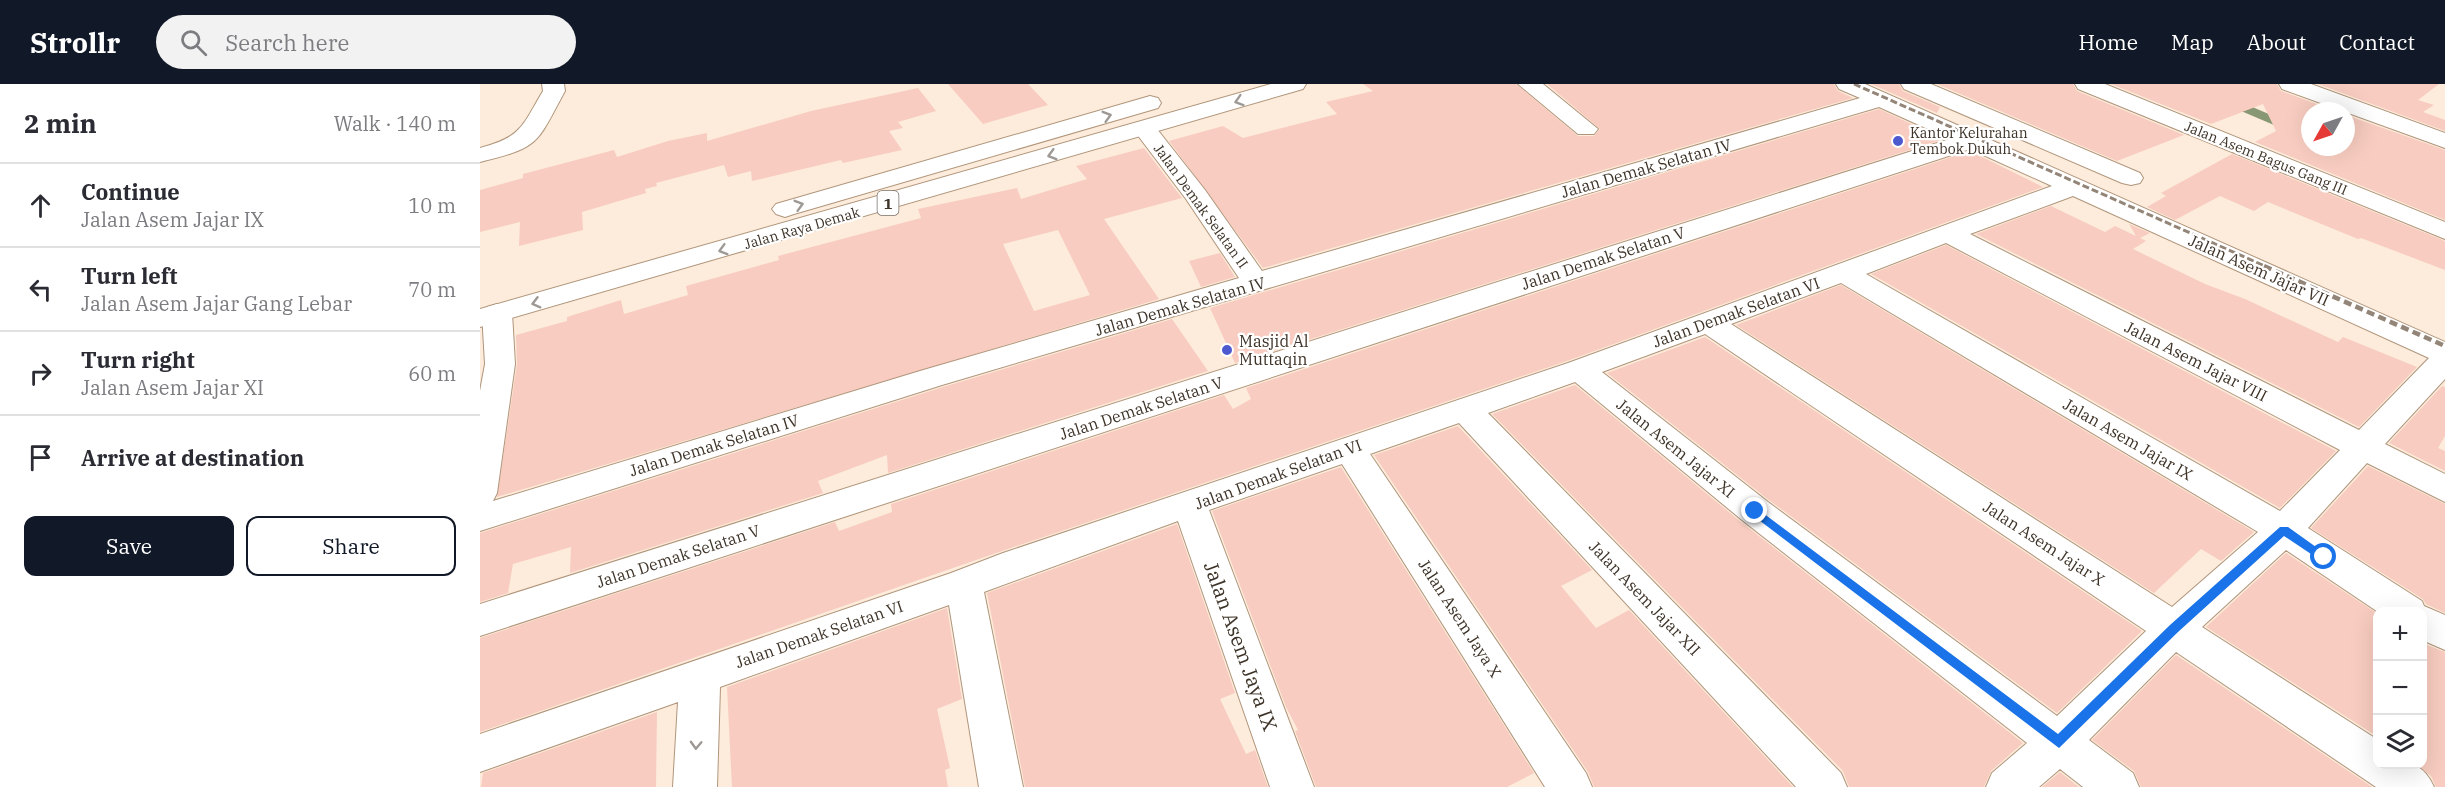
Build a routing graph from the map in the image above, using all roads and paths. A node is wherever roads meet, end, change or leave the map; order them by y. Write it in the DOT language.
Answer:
graph roads {
  1 [pos="553,84"];
  2 [pos="1218,84"];
  3 [pos="1295,84"];
  4 [pos="1529,84"];
  5 [pos="1847,84"];
  6 [pos="1911,84"];
  7 [pos="2086,84"];
  8 [pos="2290,84"];
  9 [pos="2323,89"];
  10 [pos="1881,99"];
  11 [pos="1145,129"];
  12 [pos="1586,129"];
  13 [pos="1973,140"];
  14 [pos="2445,141"];
  15 [pos="480,155"];
  16 [pos="941,163"];
  17 [pos="2131,177"];
  18 [pos="957,183"];
  19 [pos="2073,186"];
  20 [pos="2445,231"];
  21 [pos="1947,233"];
  22 [pos="1843,272"];
  23 [pos="1257,284"];
  24 [pos="486,309"];
  25 [pos="1709,323"];
  26 [pos="2445,354"];
  27 [pos="2445,360"];
  28 [pos="1579,370"];
  29 [pos="1465,409"];
  30 [pos="2364,447"];
  31 [pos="1350,448"];
  32 [pos="2445,489"];
  33 [pos="480,493"];
  34 [pos="1190,506"];
  35 [pos="480,518"];
  36 [pos="2284,530"];
  37 [pos="964,584"];
  38 [pos="2400,607"];
  39 [pos="480,620"];
  40 [pos="2427,624"];
  41 [pos="2174,629"];
  42 [pos="2445,634"];
  43 [pos="700,676"];
  44 [pos="2059,742"];
  45 [pos="480,753"];
  46 [pos="2373,761"];
  47 [pos="2385,769"];
  48 [pos="695,787"];
  49 [pos="1000,787"];
  50 [pos="1292,787"];
  51 [pos="1570,787"];
  52 [pos="1825,787"];
  53 [pos="2008,787"];
  54 [pos="2117,787"];
  55 [pos="2412,787"];
  1 -- 15 [label="main road"];
  16 -- 2 [label="main road, Jalan Raya Demak / 1, one-way"];
  3 -- 11 [label="main road, Jalan Raya Demak / 1, one-way"];
  4 -- 12 [label="main road"];
  5 -- 10 [label="main road, Jalan Asem Jajar VII"];
  6 -- 17 [label="main road"];
  7 -- 20 [label="main road, Jalan Asem Bagus Gang III"];
  8 -- 9 [label="main road"];
  9 -- 14 [label="main road"];
  10 -- 13 [label="main road, Jalan Asem Jajar VII"];
  10 -- 23 [label="main road, Jalan Demak Selatan IV"];
  11 -- 18 [label="main road, Jalan Raya Demak / 1, one-way"];
  11 -- 23 [label="main road, Jalan Demak Selatan II"];
  13 -- 19 [label="main road, Jalan Asem Jajar VII"];
  13 -- 39 [label="main road, Jalan Demak Selatan V"];
  16 -- 18 [label="main road"];
  24 -- 16 [label="main road, Jalan Raya Demak / 1, one-way"];
  18 -- 24 [label="main road, Jalan Raya Demak / 1, one-way"];
  19 -- 21 [label="main road, Jalan Demak Selatan VI"];
  19 -- 26 [label="main road, Jalan Asem Jajar VII"];
  21 -- 22 [label="main road, Jalan Demak Selatan VI"];
  21 -- 30 [label="main road, Jalan Asem Jajar VIII"];
  22 -- 25 [label="main road, Jalan Demak Selatan VI"];
  22 -- 36 [label="main road, Jalan Asem Jajar IX"];
  23 -- 35 [label="main road, Jalan Demak Selatan IV"];
  24 -- 33 [label="main road"];
  25 -- 28 [label="main road, Jalan Demak Selatan VI"];
  25 -- 41 [label="main road, Jalan Asem Jajar X"];
  27 -- 30 [label="main road"];
  28 -- 29 [label="main road, Jalan Demak Selatan VI"];
  28 -- 44 [label="main road, Jalan Asem Jajar XI"];
  29 -- 31 [label="main road, Jalan Demak Selatan VI"];
  29 -- 52 [label="main road, Jalan Asem Jajar XII"];
  30 -- 32 [label="main road, Jalan Asem Jajar VIII"];
  30 -- 36 [label="main road"];
  31 -- 34 [label="main road, Jalan Demak Selatan VI"];
  31 -- 51 [label="main road, Jalan Asem Jaya X"];
  34 -- 37 [label="main road, Jalan Demak Selatan VI"];
  34 -- 50 [label="main road, Jalan Asem Jaya IX"];
  36 -- 38 [label="main road, Jalan Asem Jajar IX"];
  36 -- 41 [label="main road"];
  37 -- 43 [label="main road, Jalan Demak Selatan VI"];
  37 -- 49 [label="main road"];
  40 -- 42 [label="main road"];
  41 -- 44 [label="main road"];
  41 -- 46 [label="main road, Jalan Asem Jajar X"];
  43 -- 45 [label="main road, Jalan Demak Selatan VI"];
  43 -- 48 [label="main road, one-way"];
  44 -- 53 [label="main road"];
  44 -- 54 [label="main road, Jalan Asem Jajar XI"];
  47 -- 55 [label="main road, Jalan Asem Jajar X"];
}
